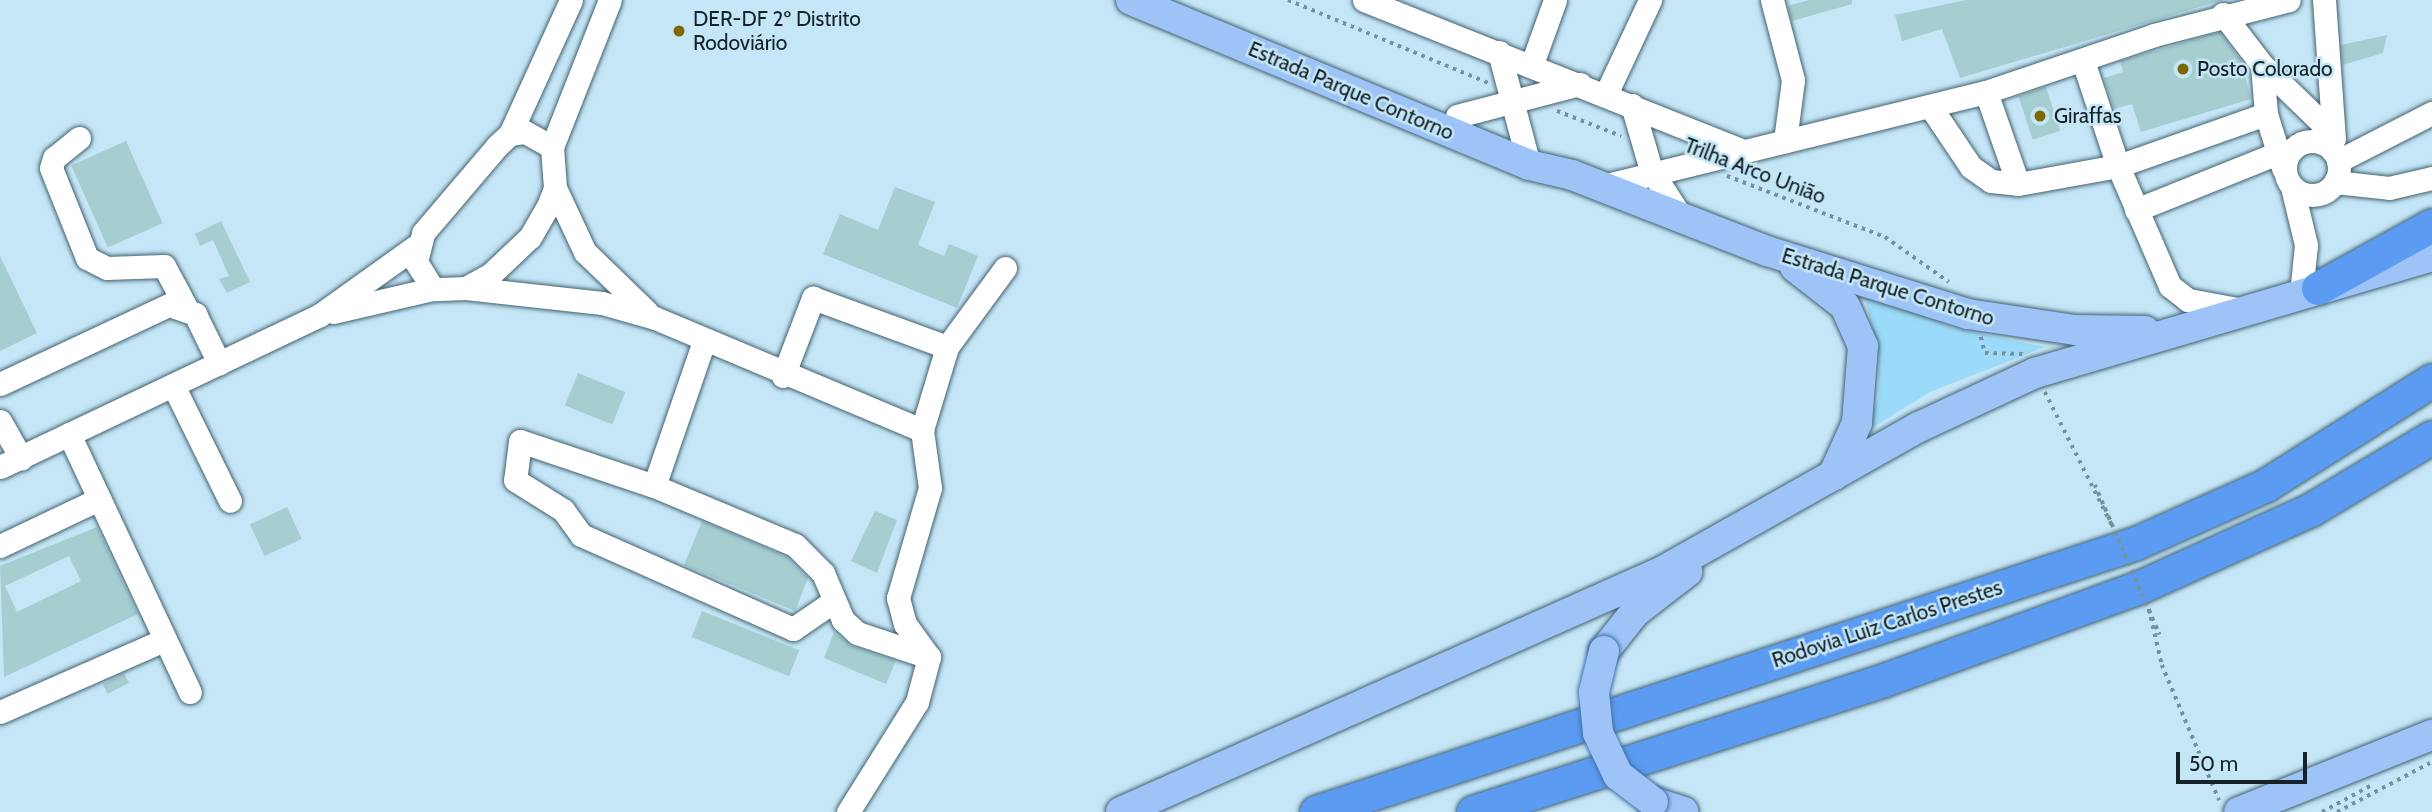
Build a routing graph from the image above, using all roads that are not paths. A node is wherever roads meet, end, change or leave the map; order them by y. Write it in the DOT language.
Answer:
graph roads {
  1 [pos="571,0"];
  2 [pos="609,0"];
  3 [pos="1131,0"];
  4 [pos="1177,0"];
  5 [pos="1364,0"];
  6 [pos="1555,0"];
  7 [pos="1650,0"];
  8 [pos="1772,0"];
  9 [pos="2289,0"];
  10 [pos="2325,0"];
  11 [pos="2223,14"];
  12 [pos="1499,52"];
  13 [pos="2083,61"];
  14 [pos="1532,64"];
  15 [pos="2262,65"];
  16 [pos="1580,83"];
  17 [pos="1986,92"];
  18 [pos="1606,94"];
  19 [pos="1507,96"];
  20 [pos="1632,105"];
  21 [pos="1930,106"];
  22 [pos="2432,113"];
  23 [pos="2266,114"];
  24 [pos="1457,116"];
  25 [pos="510,134"];
  26 [pos="79,138"];
  27 [pos="1785,141"];
  28 [pos="552,147"];
  29 [pos="1744,151"];
  30 [pos="1527,157"];
  31 [pos="2335,158"];
  32 [pos="2119,166"];
  33 [pos="1651,170"];
  34 [pos="2285,170"];
  35 [pos="2432,178"];
  36 [pos="2018,184"];
  37 [pos="1603,186"];
  38 [pos="555,188"];
  39 [pos="2136,210"];
  40 [pos="1683,220"];
  41 [pos="2432,226"];
  42 [pos="415,247"];
  43 [pos="1768,251"];
  44 [pos="2432,256"];
  45 [pos="1005,268"];
  46 [pos="2432,268"];
  47 [pos="2368,275"];
  48 [pos="466,288"];
  49 [pos="432,289"];
  50 [pos="2309,290"];
  51 [pos="186,307"];
  52 [pos="2242,310"];
  53 [pos="320,315"];
  54 [pos="655,318"];
  55 [pos="2177,331"];
  56 [pos="704,341"];
  57 [pos="947,347"];
  58 [pos="219,363"];
  59 [pos="783,376"];
  60 [pos="2432,380"];
  61 [pos="0,384"];
  62 [pos="173,385"];
  63 [pos="0,421"];
  64 [pos="922,430"];
  65 [pos="69,433"];
  66 [pos="2432,437"];
  67 [pos="10,462"];
  68 [pos="1833,476"];
  69 [pos="654,486"];
  70 [pos="99,499"];
  71 [pos="230,501"];
  72 [pos="1745,527"];
  73 [pos="0,546"];
  74 [pos="1664,571"];
  75 [pos="834,601"];
  76 [pos="164,640"];
  77 [pos="1596,655"];
  78 [pos="929,657"];
  79 [pos="190,692"];
  80 [pos="0,712"];
  81 [pos="2432,719"];
  82 [pos="2432,735"];
  83 [pos="2333,779"];
  84 [pos="1642,809"];
  85 [pos="848,812"];
  86 [pos="1121,812"];
  87 [pos="1316,812"];
  88 [pos="1473,812"];
  89 [pos="1683,812"];
  90 [pos="2239,812"];
  1 -- 25 [label="street"];
  2 -- 28 [label="street"];
  3 -- 30 [label="main road, Estrada Parque Contorno"];
  4 -- 24 [label="main road, Estrada Parque Contorno"];
  5 -- 12 [label="street"];
  6 -- 14 [label="street"];
  7 -- 18 [label="street"];
  8 -- 27 [label="street"];
  9 -- 11 [label="street"];
  10 -- 31 [label="street"];
  11 -- 13 [label="street"];
  11 -- 15 [label="street"];
  12 -- 14 [label="street"];
  12 -- 19 [label="street"];
  13 -- 17 [label="street"];
  13 -- 32 [label="street"];
  14 -- 16 [label="street"];
  15 -- 23 [label="street"];
  15 -- 31 [label="street"];
  16 -- 18 [label="street"];
  16 -- 19 [label="street"];
  17 -- 21 [label="street"];
  17 -- 36 [label="street"];
  18 -- 20 [label="street"];
  19 -- 24 [label="street"];
  19 -- 30 [label="street"];
  20 -- 29 [label="street"];
  20 -- 33 [label="street"];
  21 -- 27 [label="street"];
  21 -- 36 [label="street"];
  22 -- 31 [label="street"];
  23 -- 32 [label="street"];
  23 -- 34 [label="street"];
  24 -- 30 [label="main road, Estrada Parque Contorno"];
  25 -- 28 [label="street"];
  25 -- 42 [label="street"];
  26 -- 51 [label="street"];
  27 -- 29 [label="street"];
  28 -- 38 [label="street"];
  29 -- 33 [label="street"];
  30 -- 37 [label="main road, Estrada Parque Contorno"];
  31 -- 34 [label="street"];
  31 -- 34 [label="street"];
  31 -- 35 [label="street"];
  32 -- 36 [label="street"];
  32 -- 39 [label="street"];
  33 -- 37 [label="street"];
  33 -- 40 [label="street"];
  34 -- 39 [label="street"];
  34 -- 50 [label="street"];
  37 -- 40 [label="main road, Estrada Parque Contorno"];
  38 -- 48 [label="street"];
  38 -- 54 [label="street"];
  39 -- 52 [label="street"];
  40 -- 43 [label="main road, Estrada Parque Contorno"];
  41 -- 50 [label="highway"];
  42 -- 49 [label="street"];
  42 -- 53 [label="street"];
  43 -- 55 [label="main road, Estrada Parque Contorno"];
  43 -- 68 [label="main road, Estrada Parque Contorno"];
  44 -- 47 [label="main road"];
  45 -- 57 [label="street"];
  46 -- 47 [label="main road"];
  47 -- 50 [label="main road"];
  48 -- 49 [label="street"];
  48 -- 54 [label="street"];
  49 -- 53 [label="street"];
  50 -- 52 [label="main road"];
  51 -- 58 [label="street"];
  51 -- 61 [label="street"];
  52 -- 55 [label="main road"];
  53 -- 58 [label="street"];
  54 -- 56 [label="street"];
  55 -- 68 [label="main road"];
  56 -- 59 [label="street"];
  56 -- 69 [label="street"];
  57 -- 59 [label="street"];
  57 -- 64 [label="street"];
  58 -- 62 [label="street"];
  59 -- 64 [label="street"];
  60 -- 87 [label="highway, Rodovia Luiz Carlos Prestes"];
  62 -- 65 [label="street"];
  62 -- 71 [label="street"];
  63 -- 67 [label="street"];
  64 -- 78 [label="street"];
  65 -- 67 [label="street"];
  65 -- 70 [label="street"];
  66 -- 88 [label="highway"];
  68 -- 72 [label="main road"];
  69 -- 75 [label="street"];
  69 -- 75 [label="street"];
  70 -- 73 [label="street"];
  70 -- 76 [label="street"];
  72 -- 74 [label="main road"];
  72 -- 77 [label="main road"];
  74 -- 77 [label="main road"];
  74 -- 86 [label="main road"];
  75 -- 78 [label="street"];
  76 -- 79 [label="street"];
  76 -- 80 [label="street"];
  77 -- 84 [label="main road"];
  78 -- 85 [label="street"];
  81 -- 83 [label="main road"];
  82 -- 83 [label="main road"];
  83 -- 90 [label="main road"];
  84 -- 89 [label="main road"];
}
